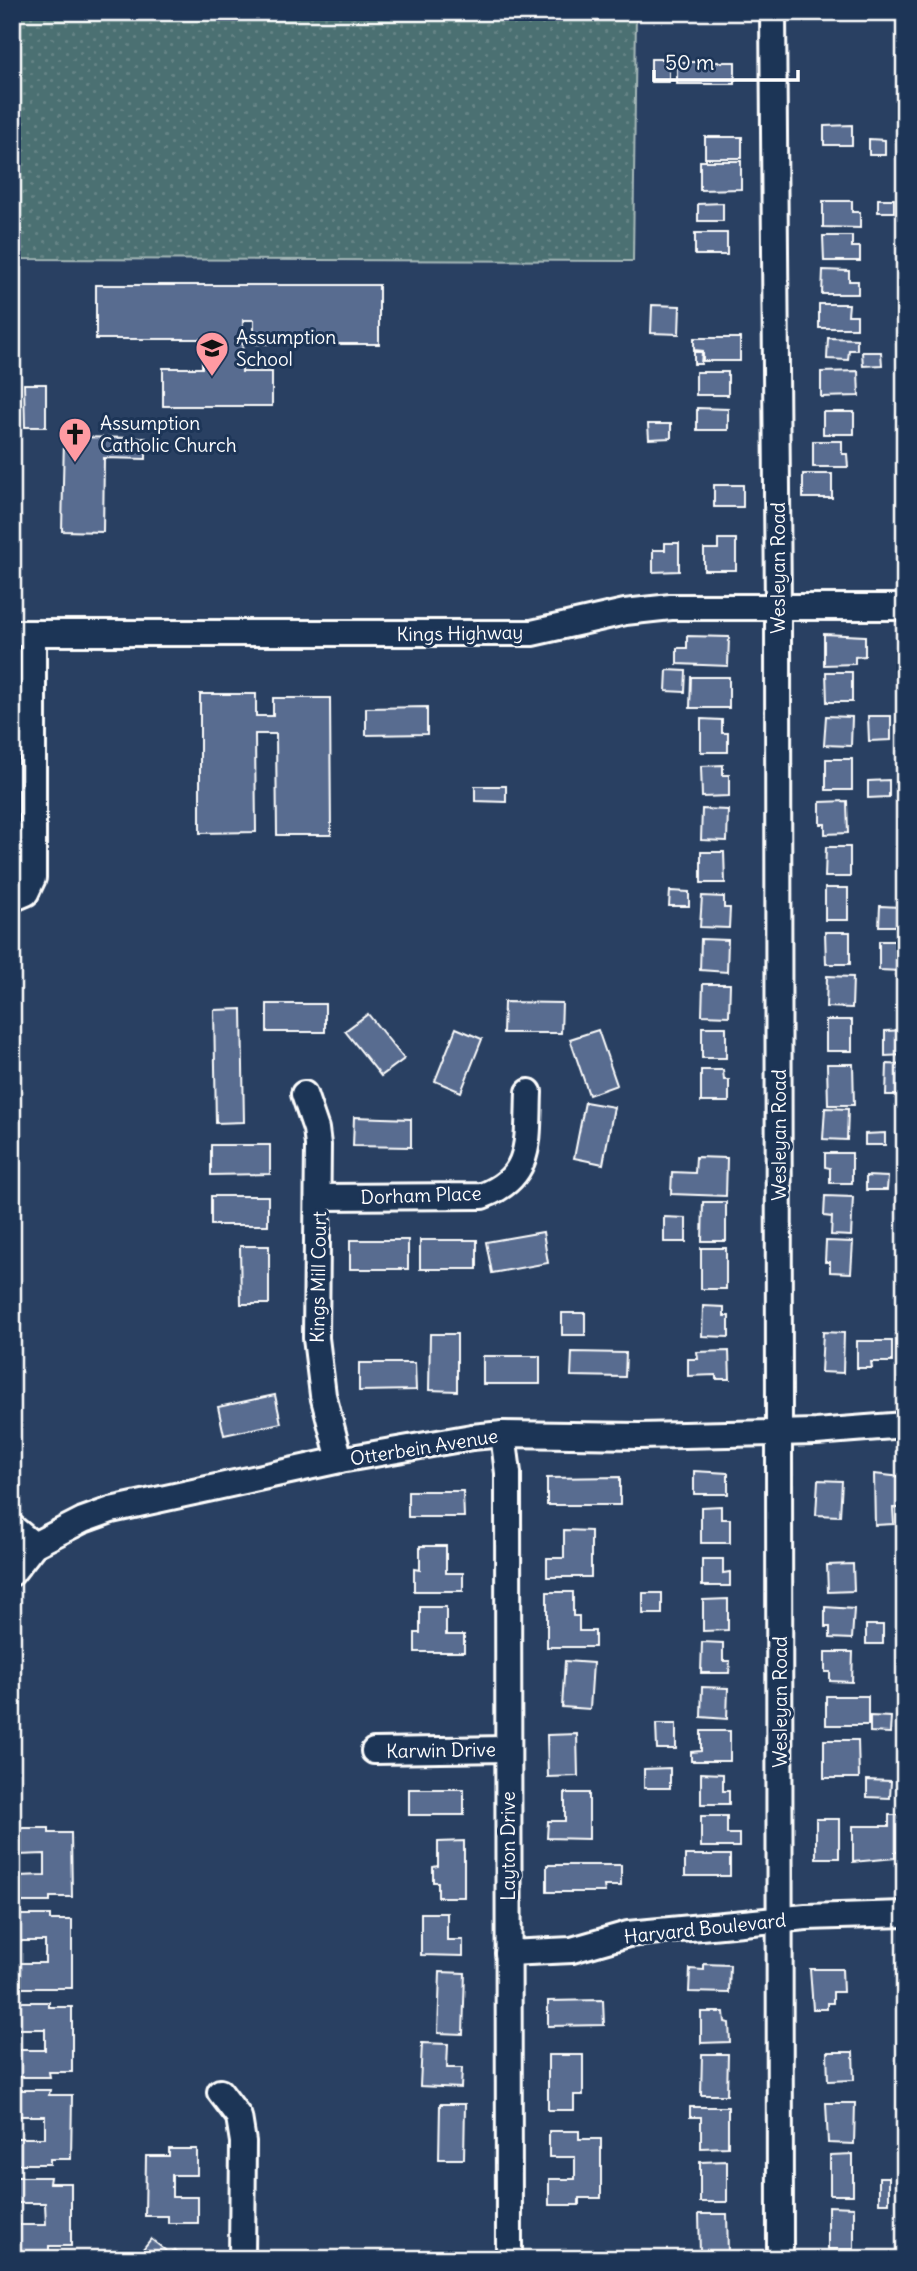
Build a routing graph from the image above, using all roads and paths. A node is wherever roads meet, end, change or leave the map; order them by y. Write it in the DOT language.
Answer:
graph roads {
  1 [pos="773,12"];
  2 [pos="905,607"];
  3 [pos="778,608"];
  4 [pos="23,633"];
  5 [pos="19,896"];
  6 [pos="529,1092"];
  7 [pos="304,1094"];
  8 [pos="319,1197"];
  9 [pos="905,1425"];
  10 [pos="780,1433"];
  11 [pos="503,1434"];
  12 [pos="340,1460"];
  13 [pos="12,1527"];
  14 [pos="34,1545"];
  15 [pos="12,1573"];
  16 [pos="508,1749"];
  17 [pos="374,1751"];
  18 [pos="905,1914"];
  19 [pos="780,1920"];
  20 [pos="508,1953"];
  21 [pos="220,2091"];
  22 [pos="242,2259"];
  23 [pos="509,2259"];
  24 [pos="780,2259"];
  1 -- 3 [label="street, Wesleyan Road"];
  2 -- 3 [label="street, Kings Highway"];
  3 -- 4 [label="street, Kings Highway"];
  3 -- 10 [label="street, Wesleyan Road"];
  4 -- 5 [label="street"];
  6 -- 8 [label="street, Dorham Place"];
  7 -- 8 [label="street, Kings Mill Court"];
  8 -- 12 [label="street, Kings Mill Court"];
  9 -- 10 [label="street, Otterbein Avenue"];
  10 -- 11 [label="street, Otterbein Avenue"];
  10 -- 19 [label="street, Wesleyan Road"];
  11 -- 12 [label="street, Otterbein Avenue"];
  11 -- 16 [label="street, Layton Drive"];
  12 -- 14 [label="street, Otterbein Avenue"];
  13 -- 14 [label="street"];
  14 -- 15 [label="street, Otterbein Avenue"];
  16 -- 17 [label="street, Karwin Drive"];
  16 -- 20 [label="street, Layton Drive"];
  18 -- 19 [label="street, Harvard Boulevard"];
  19 -- 20 [label="street, Harvard Boulevard"];
  19 -- 24 [label="street, Wesleyan Road"];
  20 -- 23 [label="street, Layton Drive"];
  21 -- 22 [label="street"];
}
